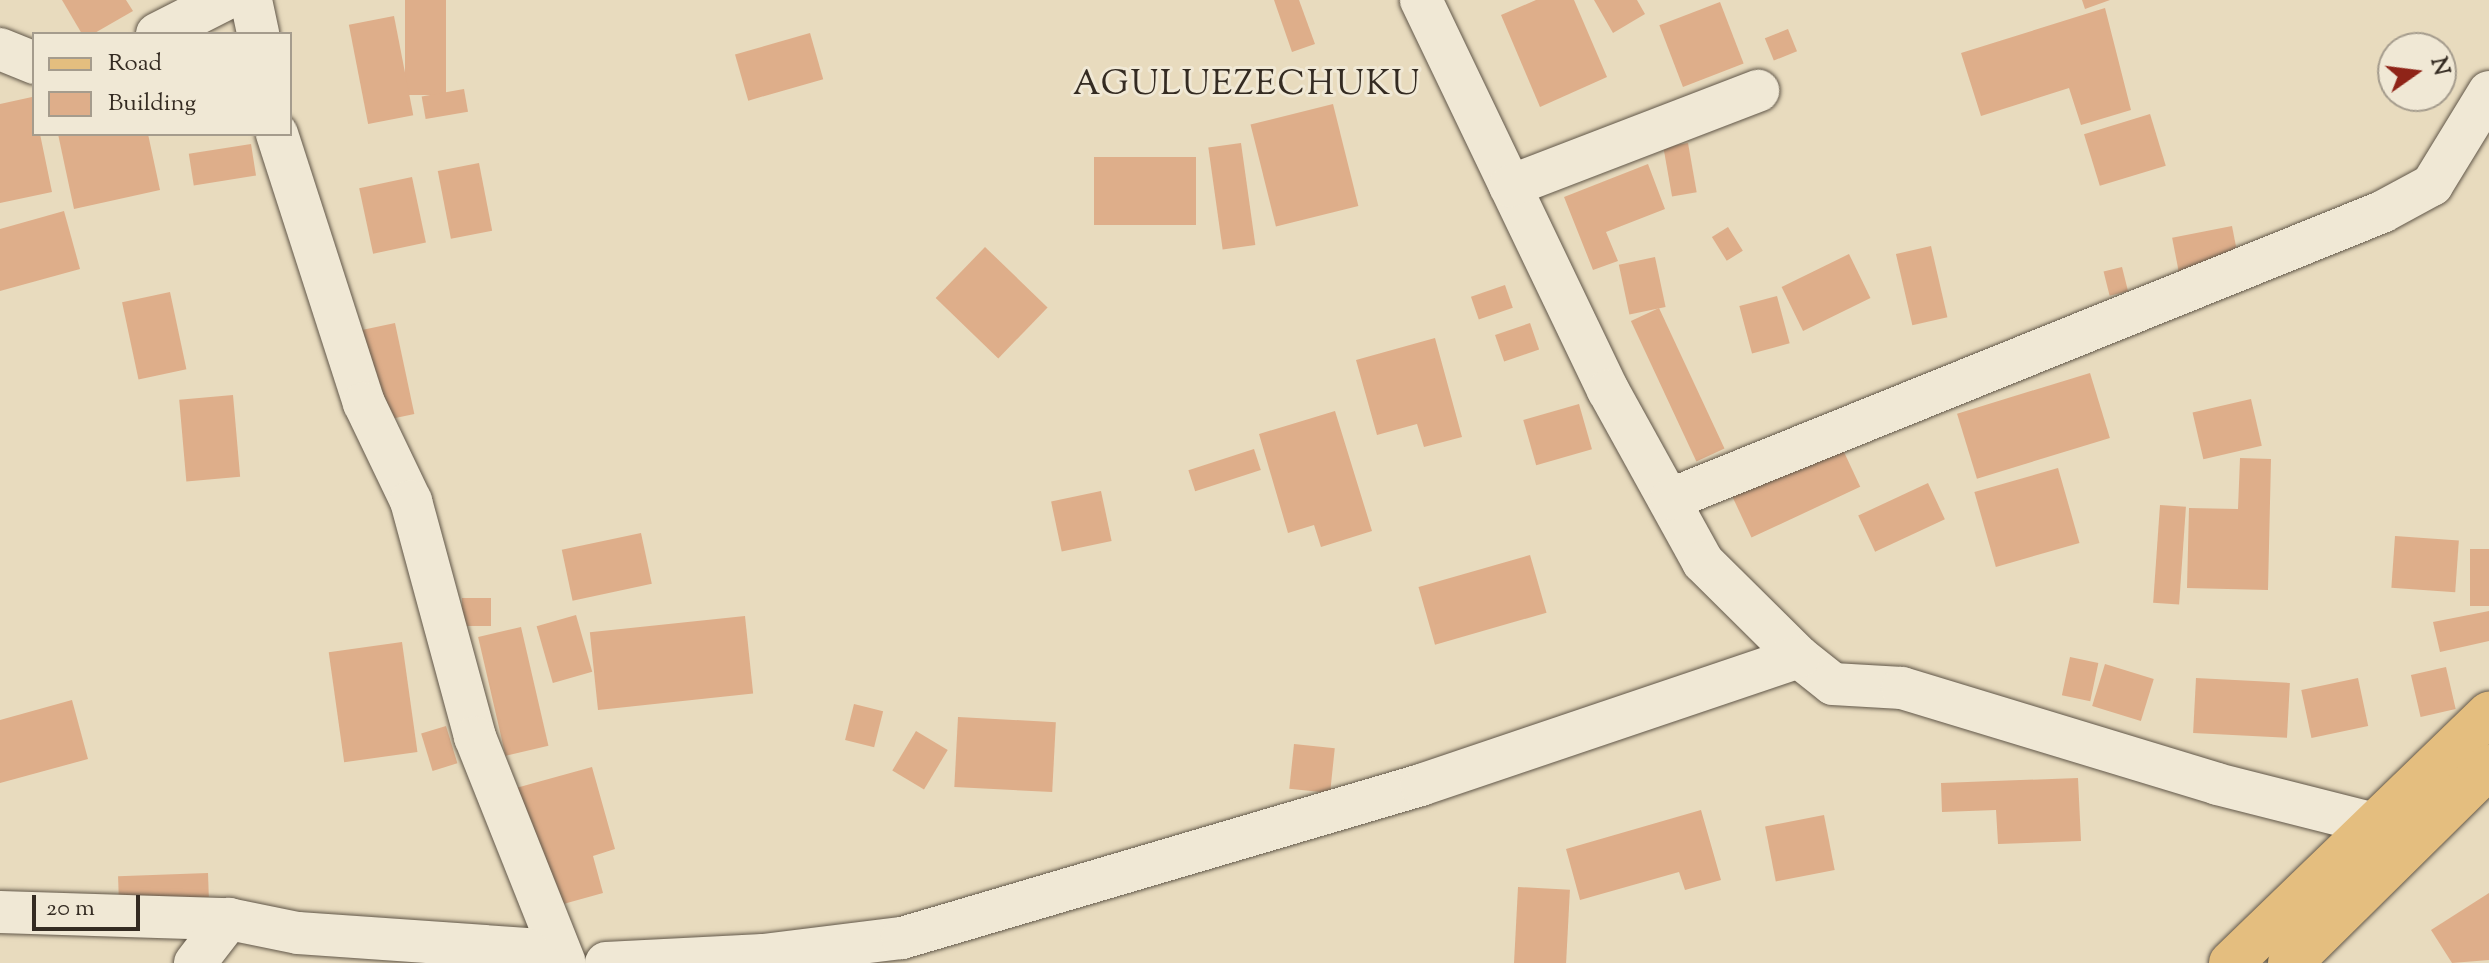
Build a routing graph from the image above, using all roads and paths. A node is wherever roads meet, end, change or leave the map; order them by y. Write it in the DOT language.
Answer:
graph roads {
  1 [pos="224,0"];
  2 [pos="251,0"];
  3 [pos="1421,0"];
  4 [pos="161,32"];
  5 [pos="258,32"];
  6 [pos="0,49"];
  7 [pos="32,62"];
  8 [pos="1758,91"];
  9 [pos="2489,92"];
  10 [pos="278,136"];
  11 [pos="1510,186"];
  12 [pos="1671,499"];
  13 [pos="1799,657"];
  14 [pos="2489,714"];
  15 [pos="2489,767"];
  16 [pos="2375,824"];
  17 [pos="0,912"];
  18 [pos="229,919"];
  19 [pos="195,963"];
  20 [pos="540,963"];
  21 [pos="565,963"];
  22 [pos="606,963"];
  23 [pos="2231,963"];
  24 [pos="2290,963"];
  1 -- 4 [label="street"];
  2 -- 5 [label="street"];
  3 -- 11 [label="street"];
  6 -- 7 [label="street"];
  8 -- 11 [label="street"];
  9 -- 12 [label="street"];
  10 -- 21 [label="street"];
  11 -- 12 [label="street"];
  12 -- 13 [label="street"];
  13 -- 16 [label="street"];
  13 -- 22 [label="street"];
  14 -- 16 [label="main road"];
  15 -- 24 [label="main road"];
  16 -- 23 [label="main road"];
  17 -- 18 [label="street"];
  18 -- 19 [label="street"];
  18 -- 20 [label="street"];
}
